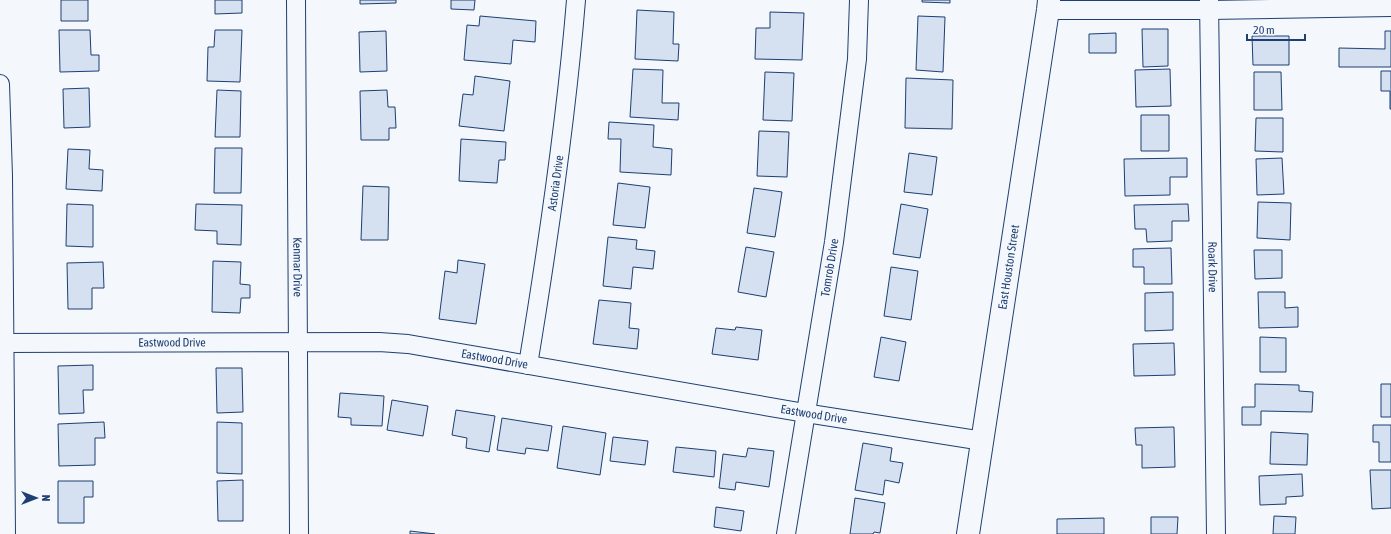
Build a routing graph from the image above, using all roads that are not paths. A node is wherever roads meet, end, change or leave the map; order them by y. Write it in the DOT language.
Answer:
graph roads {
  1 [pos="296,0"];
  2 [pos="576,0"];
  3 [pos="859,0"];
  4 [pos="1048,5"];
  5 [pos="1209,5"];
  6 [pos="1391,7"];
  7 [pos="0,84"];
  8 [pos="2,343"];
  9 [pos="299,343"];
  10 [pos="528,365"];
  11 [pos="806,413"];
  12 [pos="983,441"];
  13 [pos="6,534"];
  14 [pos="299,534"];
  15 [pos="786,534"];
  16 [pos="968,534"];
  17 [pos="1216,534"];
  1 -- 9 [label="street, Kenmar Drive"];
  2 -- 10 [label="street, Astoria Drive"];
  3 -- 11 [label="street, Tomrob Drive"];
  4 -- 5 [label="street"];
  4 -- 12 [label="main road, East Houston Street"];
  5 -- 6 [label="street"];
  5 -- 17 [label="street, Roark Drive"];
  7 -- 8 [label="street"];
  8 -- 9 [label="street, Eastwood Drive"];
  8 -- 13 [label="street"];
  9 -- 10 [label="street, Eastwood Drive"];
  9 -- 14 [label="street, Kenmar Drive"];
  10 -- 11 [label="street, Eastwood Drive"];
  11 -- 12 [label="street, Eastwood Drive"];
  11 -- 15 [label="street, Tomrob Drive"];
  12 -- 16 [label="main road, East Houston Street"];
}
